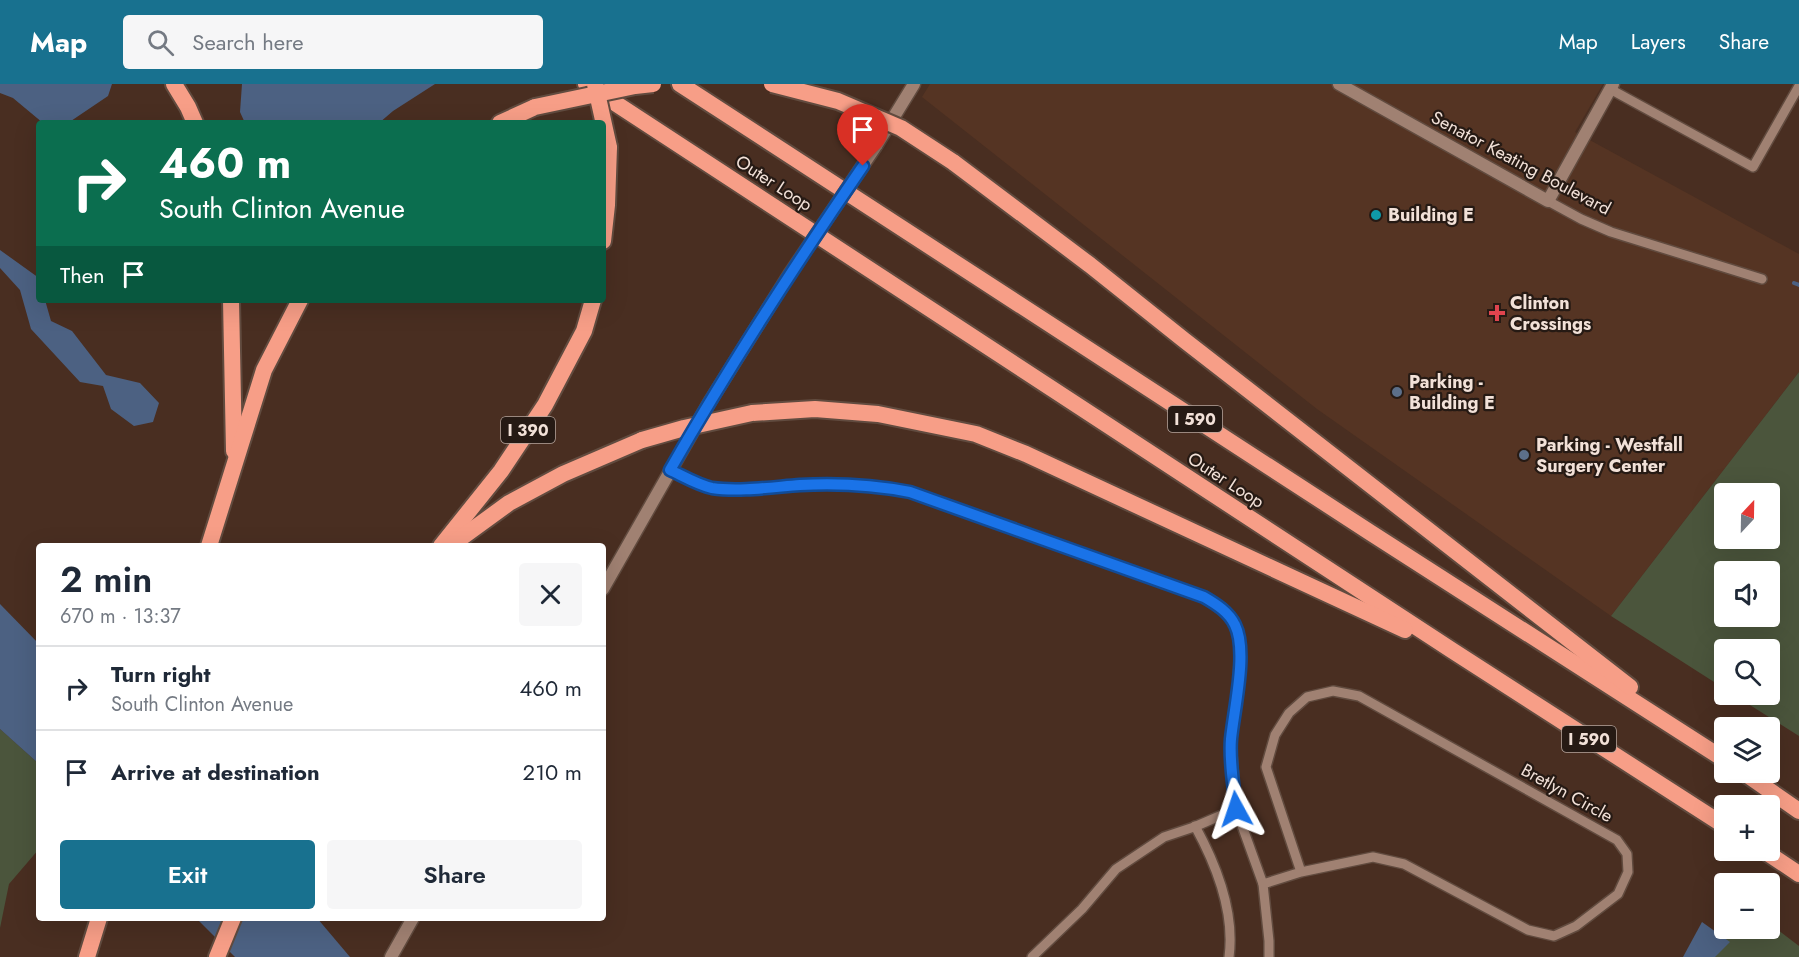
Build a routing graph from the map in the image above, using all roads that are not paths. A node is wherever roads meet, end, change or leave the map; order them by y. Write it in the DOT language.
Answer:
graph roads {
  1 [pos="174,84"];
  2 [pos="586,84"];
  3 [pos="595,84"];
  4 [pos="653,84"];
  5 [pos="680,84"];
  6 [pos="772,84"];
  7 [pos="915,84"];
  8 [pos="1339,84"];
  9 [pos="1799,86"];
  10 [pos="1612,87"];
  11 [pos="194,120"];
  12 [pos="507,120"];
  13 [pos="603,120"];
  14 [pos="606,134"];
  15 [pos="1548,201"];
  16 [pos="606,214"];
  17 [pos="1762,279"];
  18 [pos="231,303"];
  19 [pos="298,303"];
  20 [pos="592,303"];
  21 [pos="234,464"];
  22 [pos="670,470"];
  23 [pos="209,543"];
  24 [pos="443,543"];
  25 [pos="454,543"];
  26 [pos="606,584"];
  27 [pos="1453,651"];
  28 [pos="1711,751"];
  29 [pos="1714,753"];
  30 [pos="1759,783"];
  31 [pos="1236,809"];
  32 [pos="1799,811"];
  33 [pos="1714,819"];
  34 [pos="1196,826"];
  35 [pos="1780,861"];
  36 [pos="1301,872"];
  37 [pos="1799,874"];
  38 [pos="1263,884"];
  39 [pos="98,921"];
  40 [pos="232,921"];
  41 [pos="411,921"];
  42 [pos="393,953"];
  43 [pos="87,957"];
  44 [pos="217,957"];
  45 [pos="1032,957"];
  46 [pos="1229,957"];
  47 [pos="1269,957"];
  1 -- 11 [label="highway"];
  2 -- 27 [label="highway, Outer Loop / I 590"];
  3 -- 13 [label="highway, bridge"];
  4 -- 12 [label="highway, bridge"];
  5 -- 28 [label="highway, Outer Loop / I 590"];
  6 -- 28 [label="highway, bridge"];
  7 -- 22 [label="street, bridge"];
  8 -- 15 [label="street, Senator Keating Boulevard"];
  9 -- 10 [label="street"];
  10 -- 15 [label="street"];
  14 -- 16 [label="highway, bridge"];
  15 -- 17 [label="street, Senator Keating Boulevard"];
  18 -- 21 [label="highway"];
  19 -- 21 [label="highway"];
  20 -- 24 [label="highway, I 390"];
  21 -- 23 [label="highway"];
  22 -- 26 [label="street"];
  22 -- 31 [label="street"];
  25 -- 27 [label="highway, bridge"];
  27 -- 33 [label="highway, Outer Loop / I 590"];
  28 -- 29 [label="highway, Outer Loop / I 590"];
  30 -- 32 [label="highway"];
  31 -- 34 [label="street"];
  31 -- 38 [label="street"];
  34 -- 45 [label="street"];
  34 -- 46 [label="street"];
  35 -- 37 [label="highway"];
  36 -- 36 [label="street, Bretlyn Circle"];
  36 -- 38 [label="street, Bretlyn Circle"];
  38 -- 47 [label="street"];
  39 -- 43 [label="highway"];
  40 -- 44 [label="highway"];
  41 -- 42 [label="street"];
}
